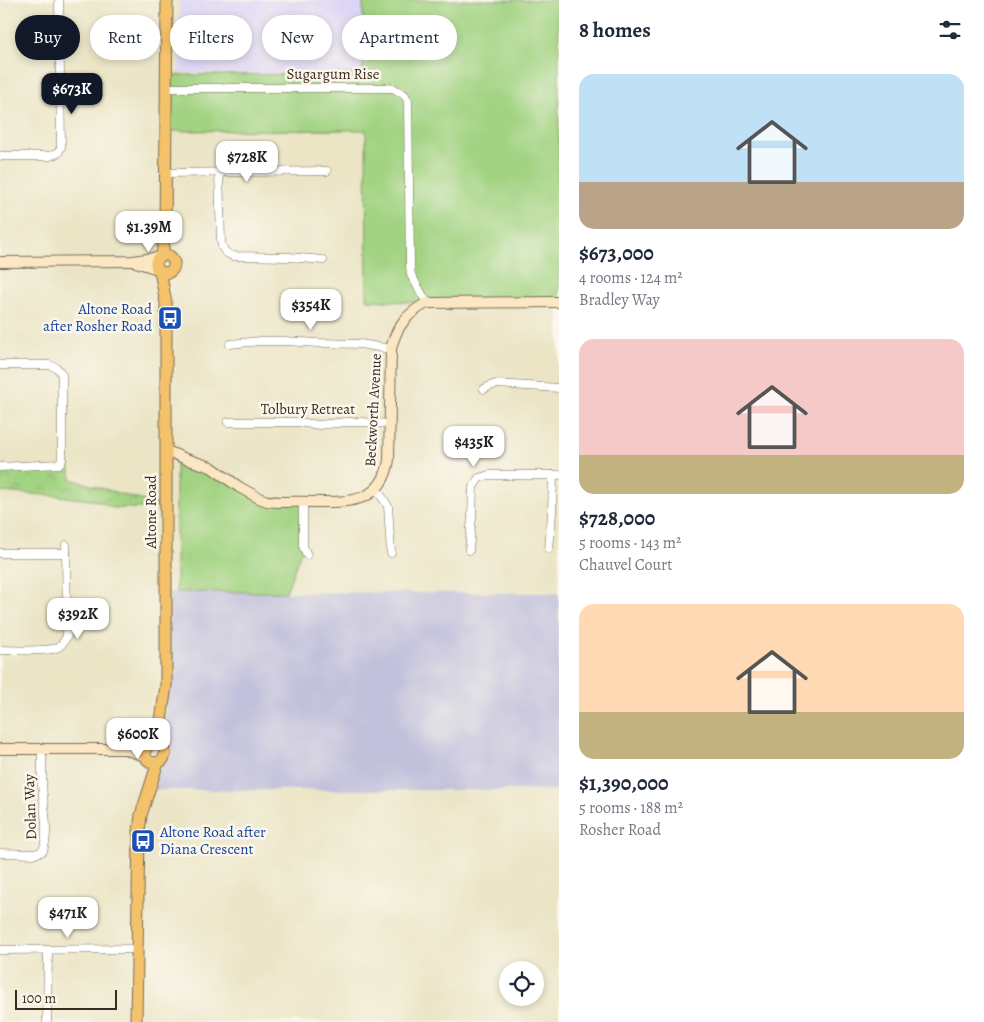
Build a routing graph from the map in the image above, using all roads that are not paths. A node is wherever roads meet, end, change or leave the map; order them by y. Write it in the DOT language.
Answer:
graph roads {
  1 [pos="60,0"];
  2 [pos="167,0"];
  3 [pos="167,90"];
  4 [pos="0,156"];
  5 [pos="327,170"];
  6 [pos="220,172"];
  7 [pos="166,173"];
  8 [pos="322,260"];
  9 [pos="0,262"];
  10 [pos="164,264"];
  11 [pos="559,302"];
  12 [pos="427,303"];
  13 [pos="230,344"];
  14 [pos="391,349"];
  15 [pos="0,365"];
  16 [pos="559,388"];
  17 [pos="484,389"];
  18 [pos="228,422"];
  19 [pos="389,424"];
  20 [pos="166,456"];
  21 [pos="0,467"];
  22 [pos="556,475"];
  23 [pos="376,488"];
  24 [pos="303,501"];
  25 [pos="549,549"];
  26 [pos="469,550"];
  27 [pos="0,553"];
  28 [pos="391,553"];
  29 [pos="307,554"];
  30 [pos="0,650"];
  31 [pos="161,721"];
  32 [pos="162,746"];
  33 [pos="0,749"];
  34 [pos="42,749"];
  35 [pos="150,753"];
  36 [pos="0,853"];
  37 [pos="137,949"];
  38 [pos="0,950"];
  39 [pos="48,950"];
  40 [pos="48,1022"];
  41 [pos="136,1022"];
  1 -- 4 [label="street"];
  2 -- 3 [label="main road, Altone Road"];
  3 -- 7 [label="main road, Altone Road"];
  3 -- 12 [label="street, Sugargum Rise"];
  5 -- 6 [label="street"];
  6 -- 7 [label="street"];
  6 -- 8 [label="street"];
  7 -- 10 [label="main road, Altone Road"];
  9 -- 10 [label="street"];
  10 -- 20 [label="main road, Altone Road"];
  11 -- 12 [label="street"];
  12 -- 14 [label="street, Beckworth Avenue"];
  13 -- 14 [label="street"];
  14 -- 19 [label="street, Beckworth Avenue"];
  15 -- 21 [label="street"];
  16 -- 17 [label="street"];
  18 -- 19 [label="street, Tolbury Retreat"];
  19 -- 23 [label="street, Beckworth Avenue"];
  20 -- 24 [label="street, Beckworth Avenue"];
  20 -- 31 [label="main road, Altone Road"];
  22 -- 25 [label="street"];
  22 -- 26 [label="street"];
  23 -- 24 [label="street, Beckworth Avenue"];
  23 -- 28 [label="street"];
  24 -- 29 [label="street"];
  27 -- 30 [label="street"];
  31 -- 32 [label="main road, Altone Road"];
  31 -- 35 [label="main road, Altone Road"];
  32 -- 35 [label="main road"];
  32 -- 35 [label="main road, Altone Road"];
  33 -- 34 [label="street"];
  34 -- 35 [label="street"];
  34 -- 36 [label="street, Dolan Way"];
  35 -- 37 [label="main road, Altone Road"];
  37 -- 39 [label="street"];
  37 -- 41 [label="main road, Altone Road"];
  38 -- 39 [label="street"];
  39 -- 40 [label="street"];
}
